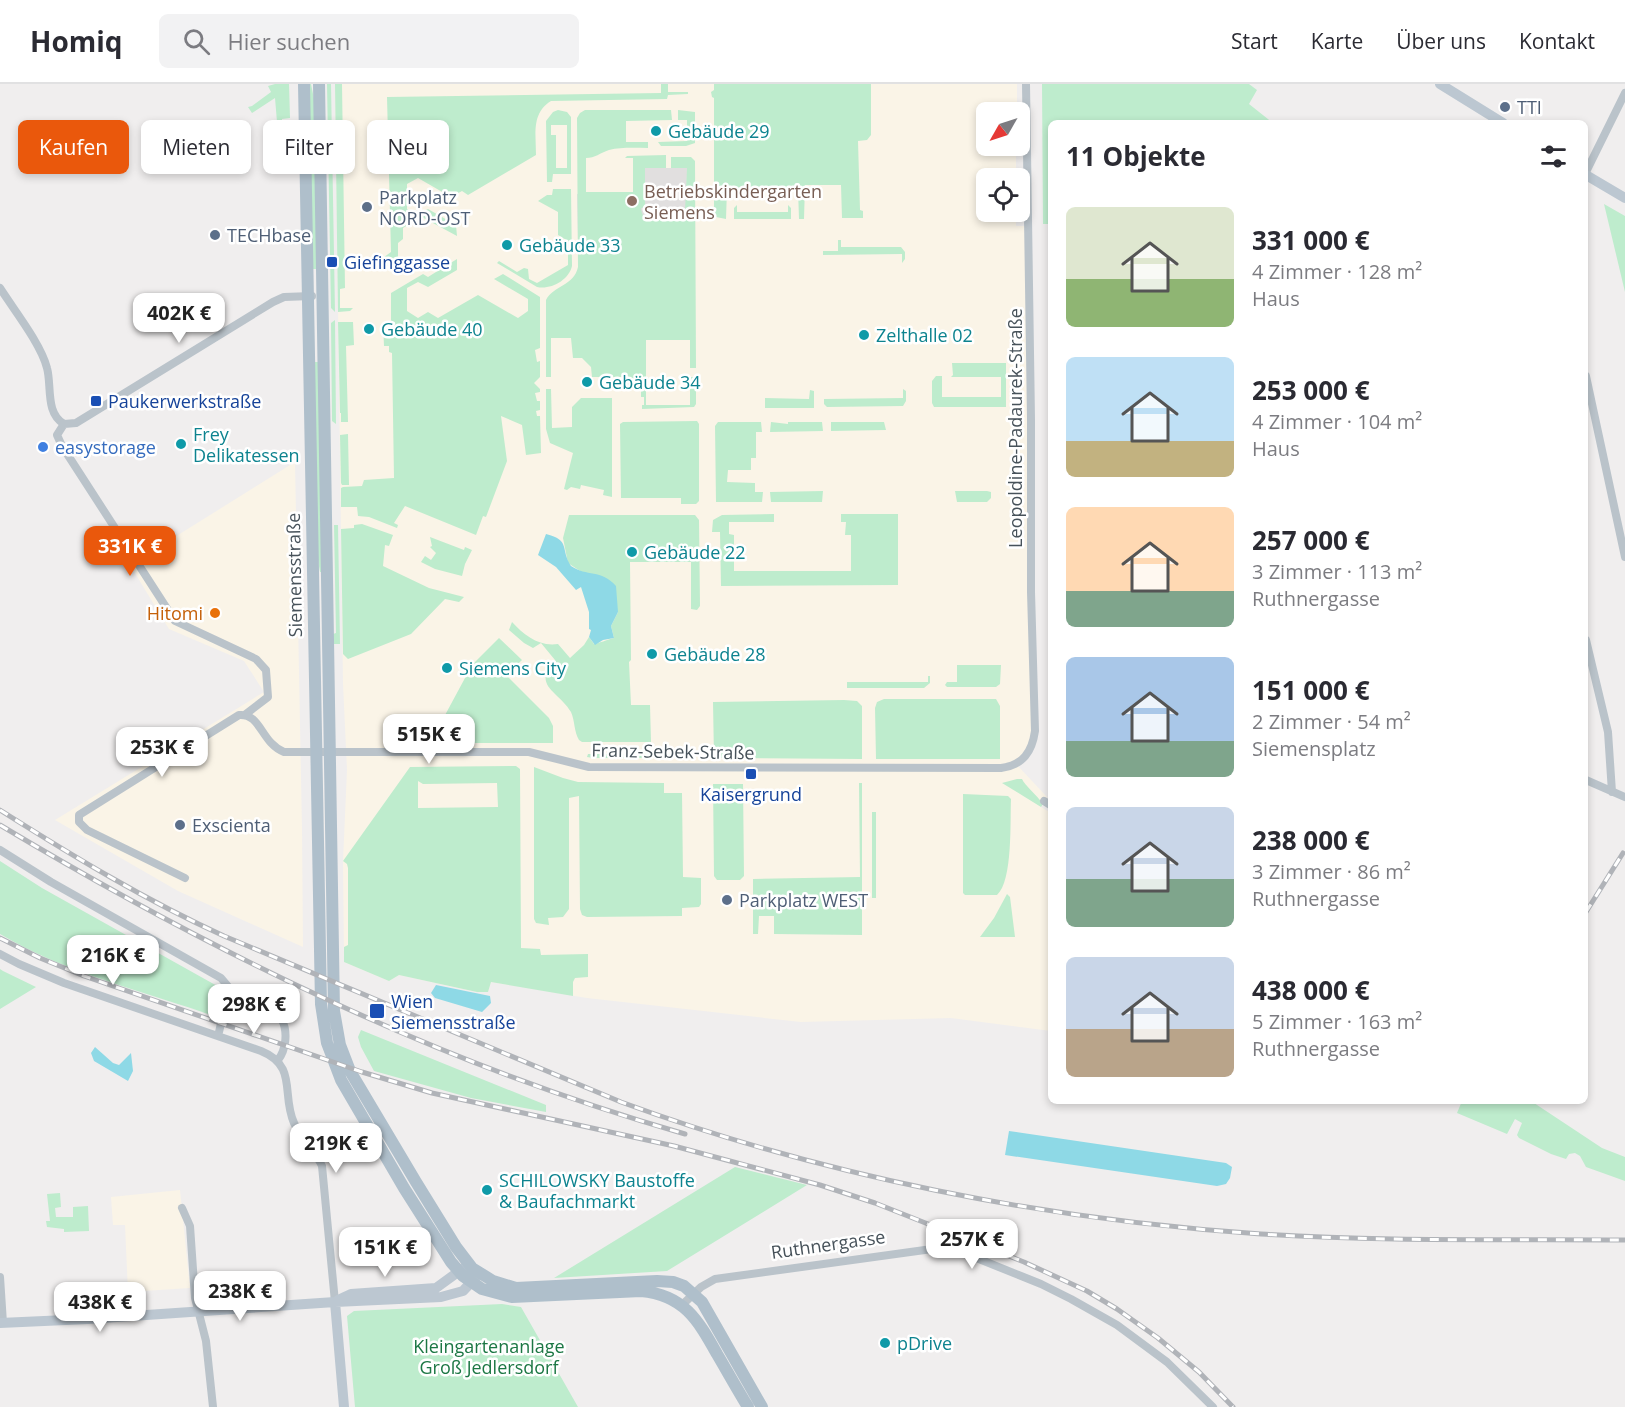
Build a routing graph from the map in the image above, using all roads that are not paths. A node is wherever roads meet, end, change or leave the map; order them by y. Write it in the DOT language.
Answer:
graph roads {
  1 [pos="304,84"];
  2 [pos="319,84"];
  3 [pos="1026,84"];
  4 [pos="1440,84"];
  5 [pos="1625,93"];
  6 [pos="1498,120"];
  7 [pos="1588,169"];
  8 [pos="1588,174"];
  9 [pos="1625,198"];
  10 [pos="0,288"];
  11 [pos="308,296"];
  12 [pos="323,297"];
  13 [pos="1588,385"];
  14 [pos="64,424"];
  15 [pos="1625,557"];
  16 [pos="1588,648"];
  17 [pos="246,714"];
  18 [pos="316,753"];
  19 [pos="330,753"];
  20 [pos="1017,764"];
  21 [pos="1588,781"];
  22 [pos="1612,792"];
  23 [pos="1625,797"];
  24 [pos="0,850"];
  25 [pos="185,878"];
  26 [pos="0,954"];
  27 [pos="237,997"];
  28 [pos="218,1036"];
  29 [pos="278,1060"];
  30 [pos="339,1060"];
  31 [pos="182,1208"];
  32 [pos="469,1264"];
  33 [pos="459,1272"];
  34 [pos="0,1277"];
  35 [pos="475,1278"];
  36 [pos="694,1293"];
  37 [pos="335,1302"];
  38 [pos="682,1305"];
  39 [pos="197,1310"];
  40 [pos="2,1323"];
  41 [pos="213,1407"];
  42 [pos="344,1407"];
  43 [pos="747,1407"];
  44 [pos="762,1407"];
  45 [pos="1213,1407"];
  1 -- 11 [label="main road, Siemensstraße"];
  2 -- 12 [label="main road, Siemensstraße"];
  3 -- 20 [label="street, Leopoldine-Padaurek-Straße"];
  4 -- 6 [label="main road"];
  5 -- 7 [label="street"];
  8 -- 9 [label="main road"];
  10 -- 14 [label="street"];
  11 -- 12 [label="street"];
  11 -- 14 [label="street"];
  11 -- 18 [label="main road, Siemensstraße"];
  12 -- 19 [label="main road, Siemensstraße"];
  13 -- 15 [label="street"];
  14 -- 17 [label="street"];
  16 -- 22 [label="street"];
  17 -- 18 [label="street, Franz-Sebek-Straße"];
  17 -- 25 [label="street"];
  18 -- 19 [label="street, Franz-Sebek-Straße"];
  18 -- 30 [label="main road, Siemensstraße"];
  19 -- 20 [label="street, Franz-Sebek-Straße"];
  19 -- 30 [label="main road, Siemensstraße"];
  21 -- 22 [label="street"];
  22 -- 23 [label="street"];
  24 -- 27 [label="street"];
  26 -- 28 [label="street"];
  27 -- 28 [label="street"];
  27 -- 29 [label="street"];
  28 -- 29 [label="street"];
  29 -- 37 [label="street"];
  30 -- 32 [label="main road"];
  30 -- 33 [label="main road"];
  31 -- 39 [label="street"];
  32 -- 33 [label="main road"];
  32 -- 35 [label="main road"];
  33 -- 35 [label="main road"];
  33 -- 37 [label="main road"];
  34 -- 40 [label="street"];
  35 -- 36 [label="main road"];
  35 -- 37 [label="main road"];
  35 -- 38 [label="main road"];
  36 -- 38 [label="street, Ruthnergasse"];
  36 -- 44 [label="main road"];
  36 -- 45 [label="street, Ruthnergasse"];
  37 -- 39 [label="main road"];
  37 -- 42 [label="main road"];
  38 -- 43 [label="main road"];
  39 -- 40 [label="main road"];
  39 -- 41 [label="street"];
}
